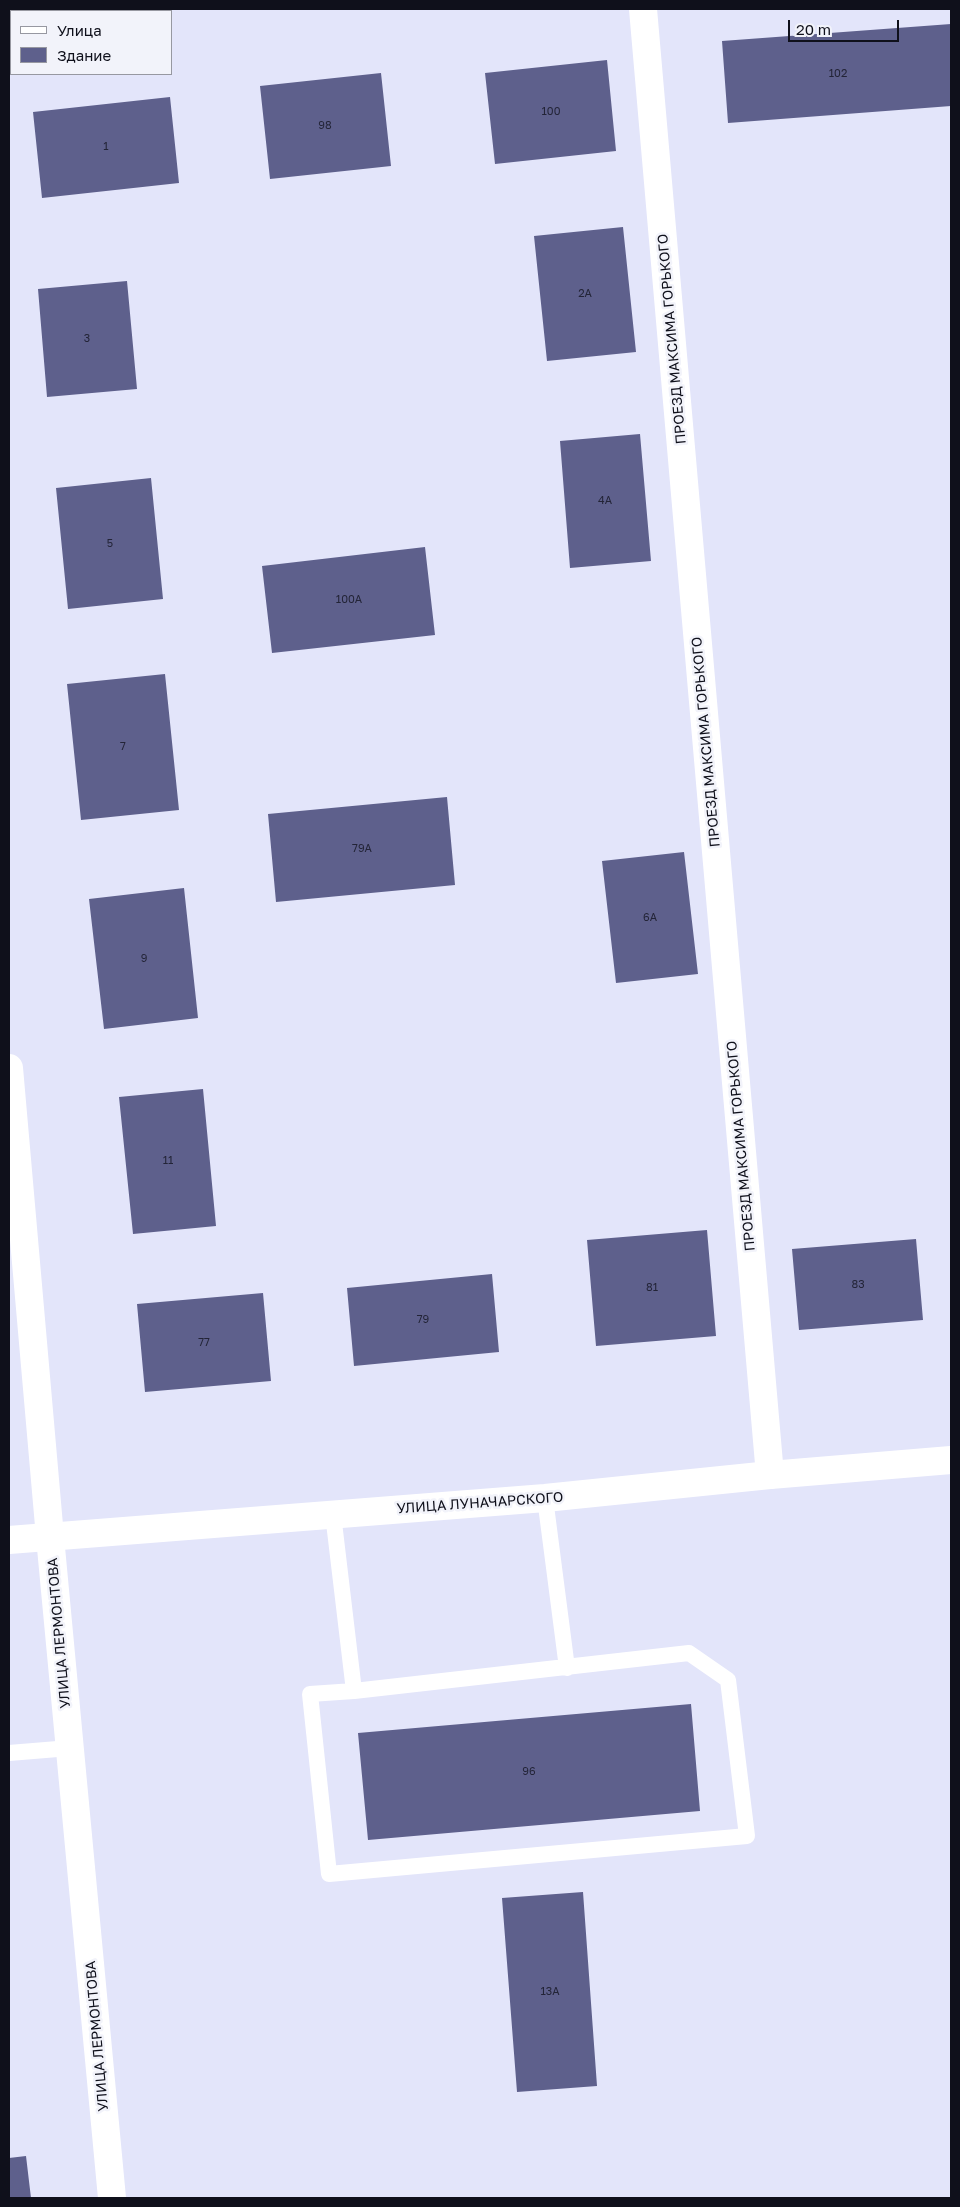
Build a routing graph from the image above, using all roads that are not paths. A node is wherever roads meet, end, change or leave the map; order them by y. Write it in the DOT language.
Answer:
graph roads {
  1 [pos="89,9"];
  2 [pos="643,9"];
  3 [pos="75,10"];
  4 [pos="9,1068"];
  5 [pos="951,1460"];
  6 [pos="770,1476"];
  7 [pos="546,1498"];
  8 [pos="333,1514"];
  9 [pos="50,1537"];
  10 [pos="9,1540"];
  11 [pos="567,1668"];
  12 [pos="354,1690"];
  13 [pos="70,1748"];
  14 [pos="9,1754"];
  15 [pos="112,2198"];
  1 -- 3 [label="street"];
  2 -- 6 [label="street, ПРОЕЗД МАКСИМА ГОРЬКОГО"];
  4 -- 9 [label="street, УЛИЦА ЛЕРМОНТОВА"];
  5 -- 6 [label="street, УЛИЦА ЛУНАЧАРСКОГО"];
  6 -- 7 [label="street, УЛИЦА ЛУНАЧАРСКОГО"];
  7 -- 8 [label="street, УЛИЦА ЛУНАЧАРСКОГО"];
  7 -- 11 [label="lane"];
  8 -- 9 [label="street, УЛИЦА ЛУНАЧАРСКОГО"];
  8 -- 12 [label="lane"];
  9 -- 10 [label="street, УЛИЦА ЛУНАЧАРСКОГО"];
  9 -- 13 [label="street, УЛИЦА ЛЕРМОНТОВА"];
  11 -- 12 [label="lane"];
  11 -- 12 [label="lane"];
  13 -- 14 [label="lane"];
  13 -- 15 [label="street, УЛИЦА ЛЕРМОНТОВА"];
}
